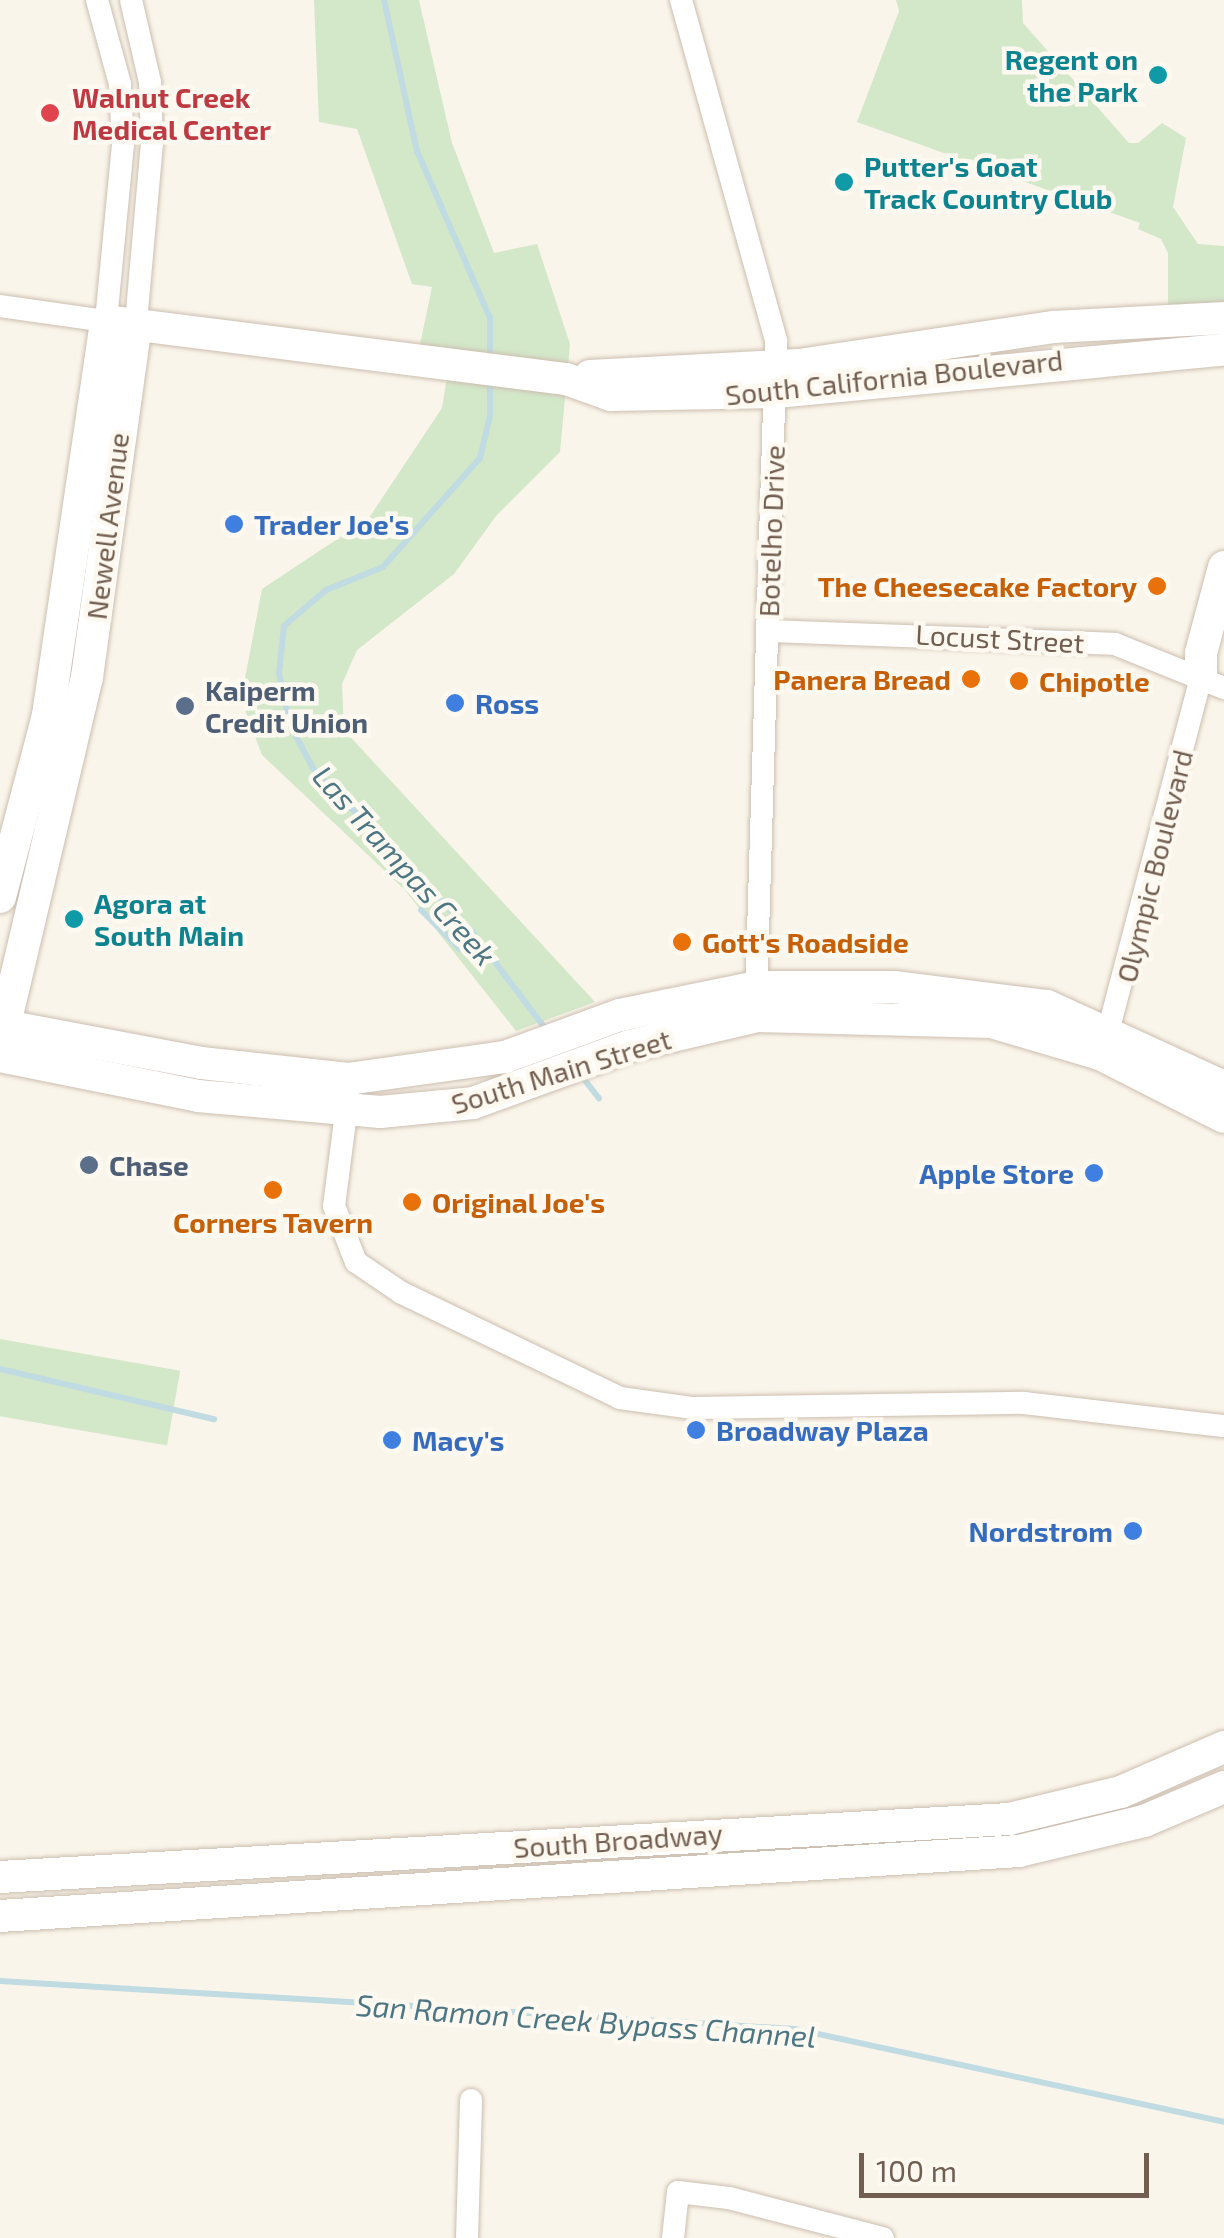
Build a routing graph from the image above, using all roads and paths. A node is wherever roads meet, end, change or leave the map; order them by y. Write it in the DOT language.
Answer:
graph roads {
  1 [pos="97,0"];
  2 [pos="131,0"];
  3 [pos="682,0"];
  4 [pos="0,306"];
  5 [pos="1224,318"];
  6 [pos="121,322"];
  7 [pos="1224,350"];
  8 [pos="776,379"];
  9 [pos="1224,567"];
  10 [pos="1224,616"];
  11 [pos="767,631"];
  12 [pos="1213,682"];
  13 [pos="0,897"];
  14 [pos="756,1001"];
  15 [pos="625,1031"];
  16 [pos="1,1038"];
  17 [pos="1106,1043"];
  18 [pos="1224,1086"];
  19 [pos="348,1095"];
  20 [pos="1224,1117"];
  21 [pos="1224,1426"];
  22 [pos="1224,1748"];
  23 [pos="1224,1788"];
  24 [pos="0,1877"];
  25 [pos="0,1916"];
  26 [pos="472,2100"];
  27 [pos="467,2238"];
  28 [pos="673,2238"];
  29 [pos="883,2238"];
  1 -- 6 [label="street, Newell Avenue"];
  2 -- 6 [label="street, Newell Avenue"];
  3 -- 8 [label="street, Botelho Drive"];
  4 -- 6 [label="street, South California Boulevard"];
  5 -- 8 [label="main road, South California Boulevard"];
  6 -- 8 [label="main road, South California Boulevard"];
  6 -- 13 [label="main road, Newell Avenue"];
  6 -- 16 [label="main road, Newell Avenue"];
  7 -- 8 [label="main road, South California Boulevard"];
  8 -- 11 [label="street, Botelho Drive"];
  9 -- 12 [label="main road, Olympic Boulevard"];
  10 -- 12 [label="main road, Olympic Boulevard"];
  11 -- 12 [label="street, Locust Street"];
  11 -- 14 [label="street, Botelho Drive"];
  12 -- 17 [label="street, Olympic Boulevard"];
  14 -- 15 [label="main road, South Main Street"];
  14 -- 17 [label="main road, South Main Street"];
  15 -- 19 [label="main road, South Main Street"];
  15 -- 19 [label="main road, South Main Street"];
  16 -- 19 [label="main road, South Main Street"];
  17 -- 18 [label="main road, South Main Street"];
  17 -- 20 [label="main road, South Main Street"];
  19 -- 21 [label="street"];
  22 -- 24 [label="main road, South Broadway"];
  23 -- 25 [label="main road, South Broadway"];
  26 -- 27 [label="street"];
  28 -- 29 [label="street"];
}
